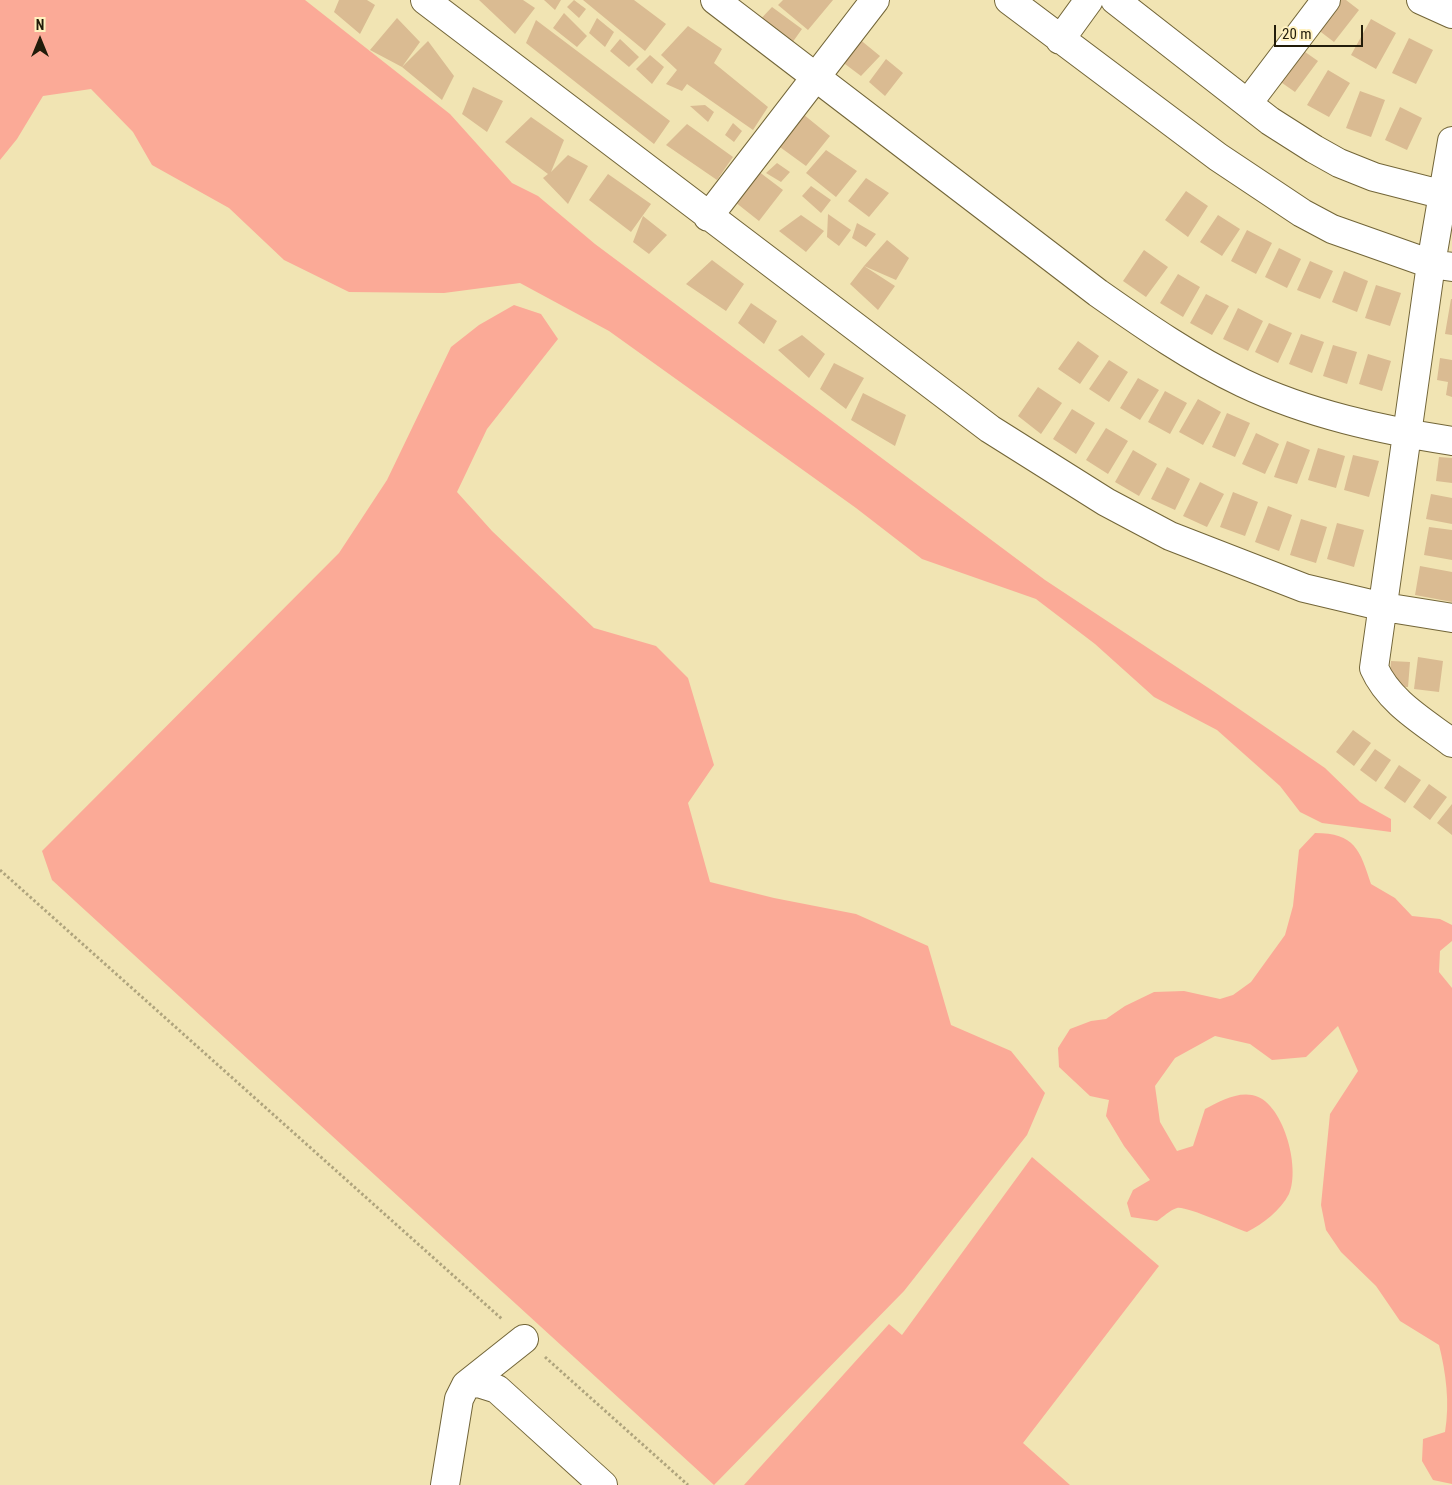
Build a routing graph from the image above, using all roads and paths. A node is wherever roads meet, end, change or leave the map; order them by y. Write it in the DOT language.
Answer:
graph roads {
  1 [pos="425,0"];
  2 [pos="715,0"];
  3 [pos="875,0"];
  4 [pos="1009,0"];
  5 [pos="1089,0"];
  6 [pos="1115,0"];
  7 [pos="1326,0"];
  8 [pos="1421,0"];
  9 [pos="1452,14"];
  10 [pos="1060,40"];
  11 [pos="817,78"];
  12 [pos="1248,103"];
  13 [pos="1452,141"];
  14 [pos="1448,196"];
  15 [pos="708,217"];
  16 [pos="1441,266"];
  17 [pos="1408,434"];
  18 [pos="1452,441"];
  19 [pos="1384,607"];
  20 [pos="1452,618"];
  21 [pos="1452,743"];
  22 [pos="0,870"];
  23 [pos="524,1339"];
  24 [pos="495,1376"];
  25 [pos="445,1485"];
  26 [pos="603,1485"];
  27 [pos="688,1485"];
  1 -- 15 [label="street"];
  2 -- 11 [label="street"];
  3 -- 11 [label="street"];
  4 -- 10 [label="street"];
  5 -- 10 [label="street"];
  6 -- 12 [label="street"];
  7 -- 12 [label="street"];
  8 -- 9 [label="street"];
  10 -- 16 [label="street"];
  11 -- 15 [label="street"];
  11 -- 17 [label="street"];
  12 -- 14 [label="street"];
  13 -- 14 [label="street"];
  14 -- 16 [label="street"];
  15 -- 19 [label="street"];
  16 -- 17 [label="street"];
  17 -- 18 [label="street"];
  17 -- 19 [label="street"];
  19 -- 20 [label="street"];
  19 -- 21 [label="street"];
  22 -- 23 [label="path"];
  23 -- 24 [label="street"];
  23 -- 27 [label="path"];
  24 -- 25 [label="street"];
  24 -- 26 [label="street"];
}
